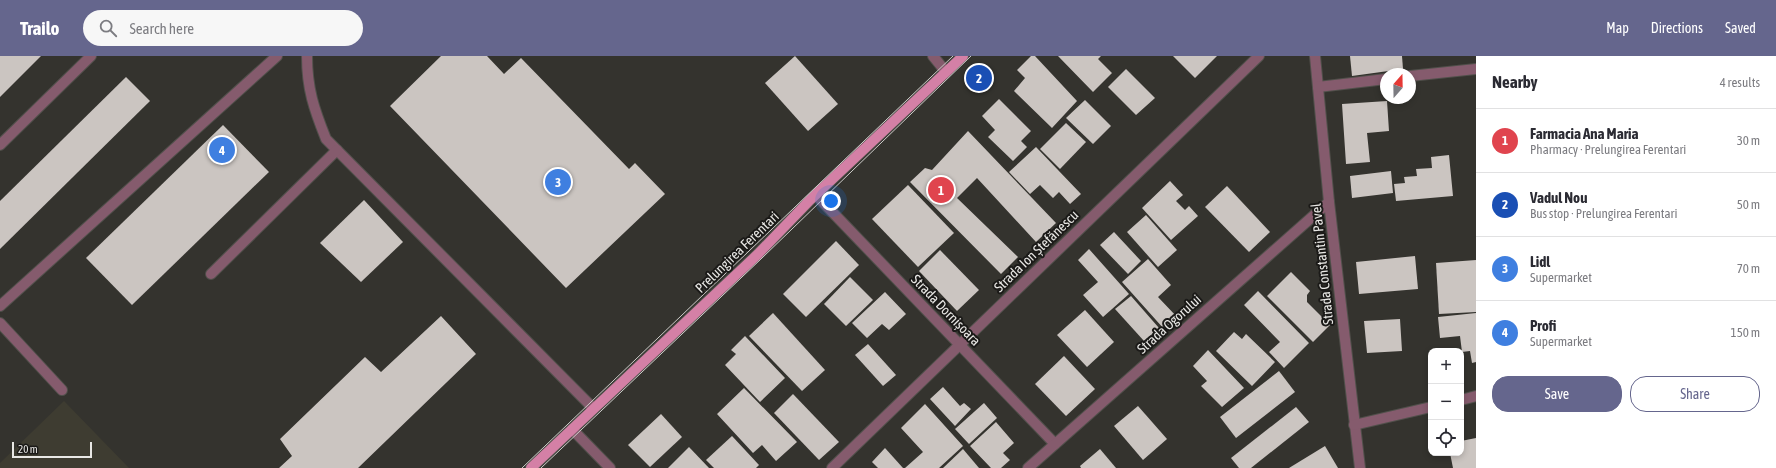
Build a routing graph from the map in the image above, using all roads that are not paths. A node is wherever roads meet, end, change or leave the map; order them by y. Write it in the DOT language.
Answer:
graph roads {
  1 [pos="91,56"];
  2 [pos="277,56"];
  3 [pos="307,56"];
  4 [pos="933,56"];
  5 [pos="963,56"];
  6 [pos="1259,56"];
  7 [pos="1315,56"];
  8 [pos="1476,69"];
  9 [pos="946,72"];
  10 [pos="1416,75"];
  11 [pos="1380,80"];
  12 [pos="1318,87"];
  13 [pos="0,145"];
  14 [pos="337,150"];
  15 [pos="816,195"];
  16 [pos="1329,202"];
  17 [pos="211,274"];
  18 [pos="0,306"];
  19 [pos="0,323"];
  20 [pos="959,344"];
  21 [pos="62,390"];
  22 [pos="1476,396"];
  23 [pos="1464,399"];
  24 [pos="593,408"];
  25 [pos="1428,408"];
  26 [pos="1354,425"];
  27 [pos="572,429"];
  28 [pos="1055,444"];
  29 [pos="531,468"];
  30 [pos="610,468"];
  31 [pos="832,468"];
  32 [pos="1028,468"];
  33 [pos="1360,468"];
  1 -- 13 [label="street"];
  2 -- 18 [label="street"];
  3 -- 14 [label="street"];
  4 -- 9 [label="street"];
  5 -- 9 [label="main road, Prelungirea Ferentari"];
  6 -- 20 [label="street, Strada Ion Ștefănescu"];
  7 -- 12 [label="street, Strada Constantin Pavel"];
  8 -- 10 [label="street"];
  9 -- 15 [label="main road, Prelungirea Ferentari"];
  11 -- 12 [label="street"];
  12 -- 16 [label="street, Strada Constantin Pavel"];
  14 -- 17 [label="street"];
  14 -- 24 [label="street"];
  15 -- 20 [label="street, Strada Dornișoara"];
  15 -- 24 [label="main road, Prelungirea Ferentari"];
  16 -- 26 [label="street, Strada Constantin Pavel"];
  16 -- 28 [label="street, Strada Ogorului"];
  19 -- 21 [label="street"];
  20 -- 28 [label="street, Strada Dornișoara"];
  20 -- 31 [label="street, Strada Ion Ștefănescu"];
  22 -- 23 [label="street"];
  24 -- 27 [label="main road, Prelungirea Ferentari"];
  25 -- 26 [label="street"];
  26 -- 33 [label="street, Strada Constantin Pavel"];
  27 -- 29 [label="main road, Prelungirea Ferentari"];
  27 -- 30 [label="street"];
  28 -- 32 [label="street, Strada Ogorului"];
}
